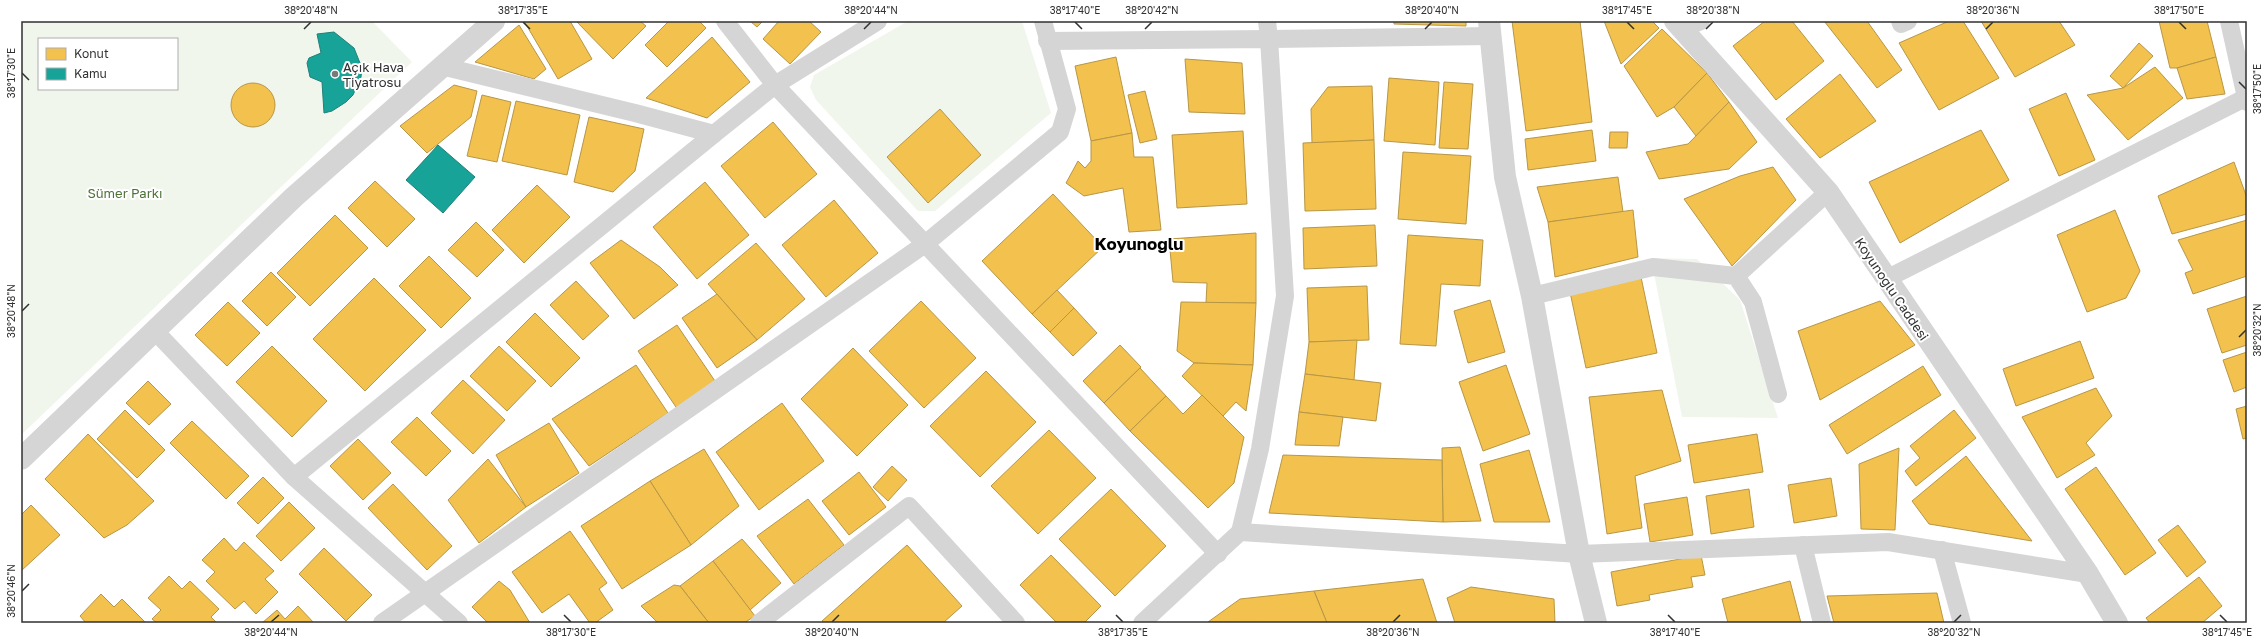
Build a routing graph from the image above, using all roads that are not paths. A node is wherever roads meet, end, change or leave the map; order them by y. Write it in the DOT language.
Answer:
graph roads {
  1 [pos="494,21"];
  2 [pos="725,21"];
  3 [pos="878,21"];
  4 [pos="1043,21"];
  5 [pos="1267,21"];
  6 [pos="1900,21"];
  7 [pos="1908,21"];
  8 [pos="2229,21"];
  9 [pos="1686,24"];
  10 [pos="1490,29"];
  11 [pos="1269,39"];
  12 [pos="1047,41"];
  13 [pos="441,66"];
  14 [pos="775,85"];
  15 [pos="2247,99"];
  16 [pos="714,134"];
  17 [pos="1828,192"];
  18 [pos="925,244"];
  19 [pos="1736,276"];
  20 [pos="1886,279"];
  21 [pos="1532,296"];
  22 [pos="154,330"];
  23 [pos="1778,394"];
  24 [pos="21,459"];
  25 [pos="294,477"];
  26 [pos="1240,532"];
  27 [pos="1803,545"];
  28 [pos="1942,550"];
  29 [pos="1218,554"];
  30 [pos="1579,554"];
  31 [pos="2088,574"];
  32 [pos="425,593"];
  33 [pos="382,623"];
  34 [pos="459,623"];
  35 [pos="759,623"];
  36 [pos="1016,623"];
  37 [pos="1142,623"];
  38 [pos="1596,623"];
  39 [pos="1822,623"];
  40 [pos="1962,623"];
  41 [pos="2117,623"];
  1 -- 13 [label="street"];
  2 -- 14 [label="street"];
  3 -- 14 [label="street"];
  4 -- 12 [label="street"];
  5 -- 11 [label="street"];
  6 -- 7 [label="street"];
  8 -- 15 [label="street"];
  9 -- 17 [label="street, Koyunoğlu Caddesi"];
  10 -- 11 [label="street"];
  10 -- 21 [label="street"];
  11 -- 12 [label="street"];
  11 -- 26 [label="street"];
  12 -- 18 [label="street"];
  13 -- 16 [label="street"];
  13 -- 22 [label="street"];
  14 -- 16 [label="street"];
  14 -- 18 [label="street"];
  15 -- 20 [label="street"];
  16 -- 25 [label="street"];
  17 -- 19 [label="street"];
  17 -- 20 [label="street, Koyunoğlu Caddesi"];
  18 -- 29 [label="street"];
  18 -- 32 [label="street"];
  19 -- 21 [label="street"];
  19 -- 23 [label="street"];
  20 -- 31 [label="street, Koyunoğlu Caddesi"];
  21 -- 30 [label="street"];
  22 -- 24 [label="street"];
  22 -- 25 [label="street"];
  25 -- 32 [label="street"];
  26 -- 29 [label="street"];
  26 -- 30 [label="street"];
  27 -- 28 [label="street"];
  27 -- 30 [label="street"];
  27 -- 39 [label="street"];
  28 -- 31 [label="street"];
  28 -- 40 [label="street"];
  29 -- 37 [label="street"];
  30 -- 38 [label="street"];
  31 -- 41 [label="street, Koyunoğlu Caddesi"];
  32 -- 33 [label="street"];
  32 -- 34 [label="street"];
  35 -- 36 [label="street"];
}
